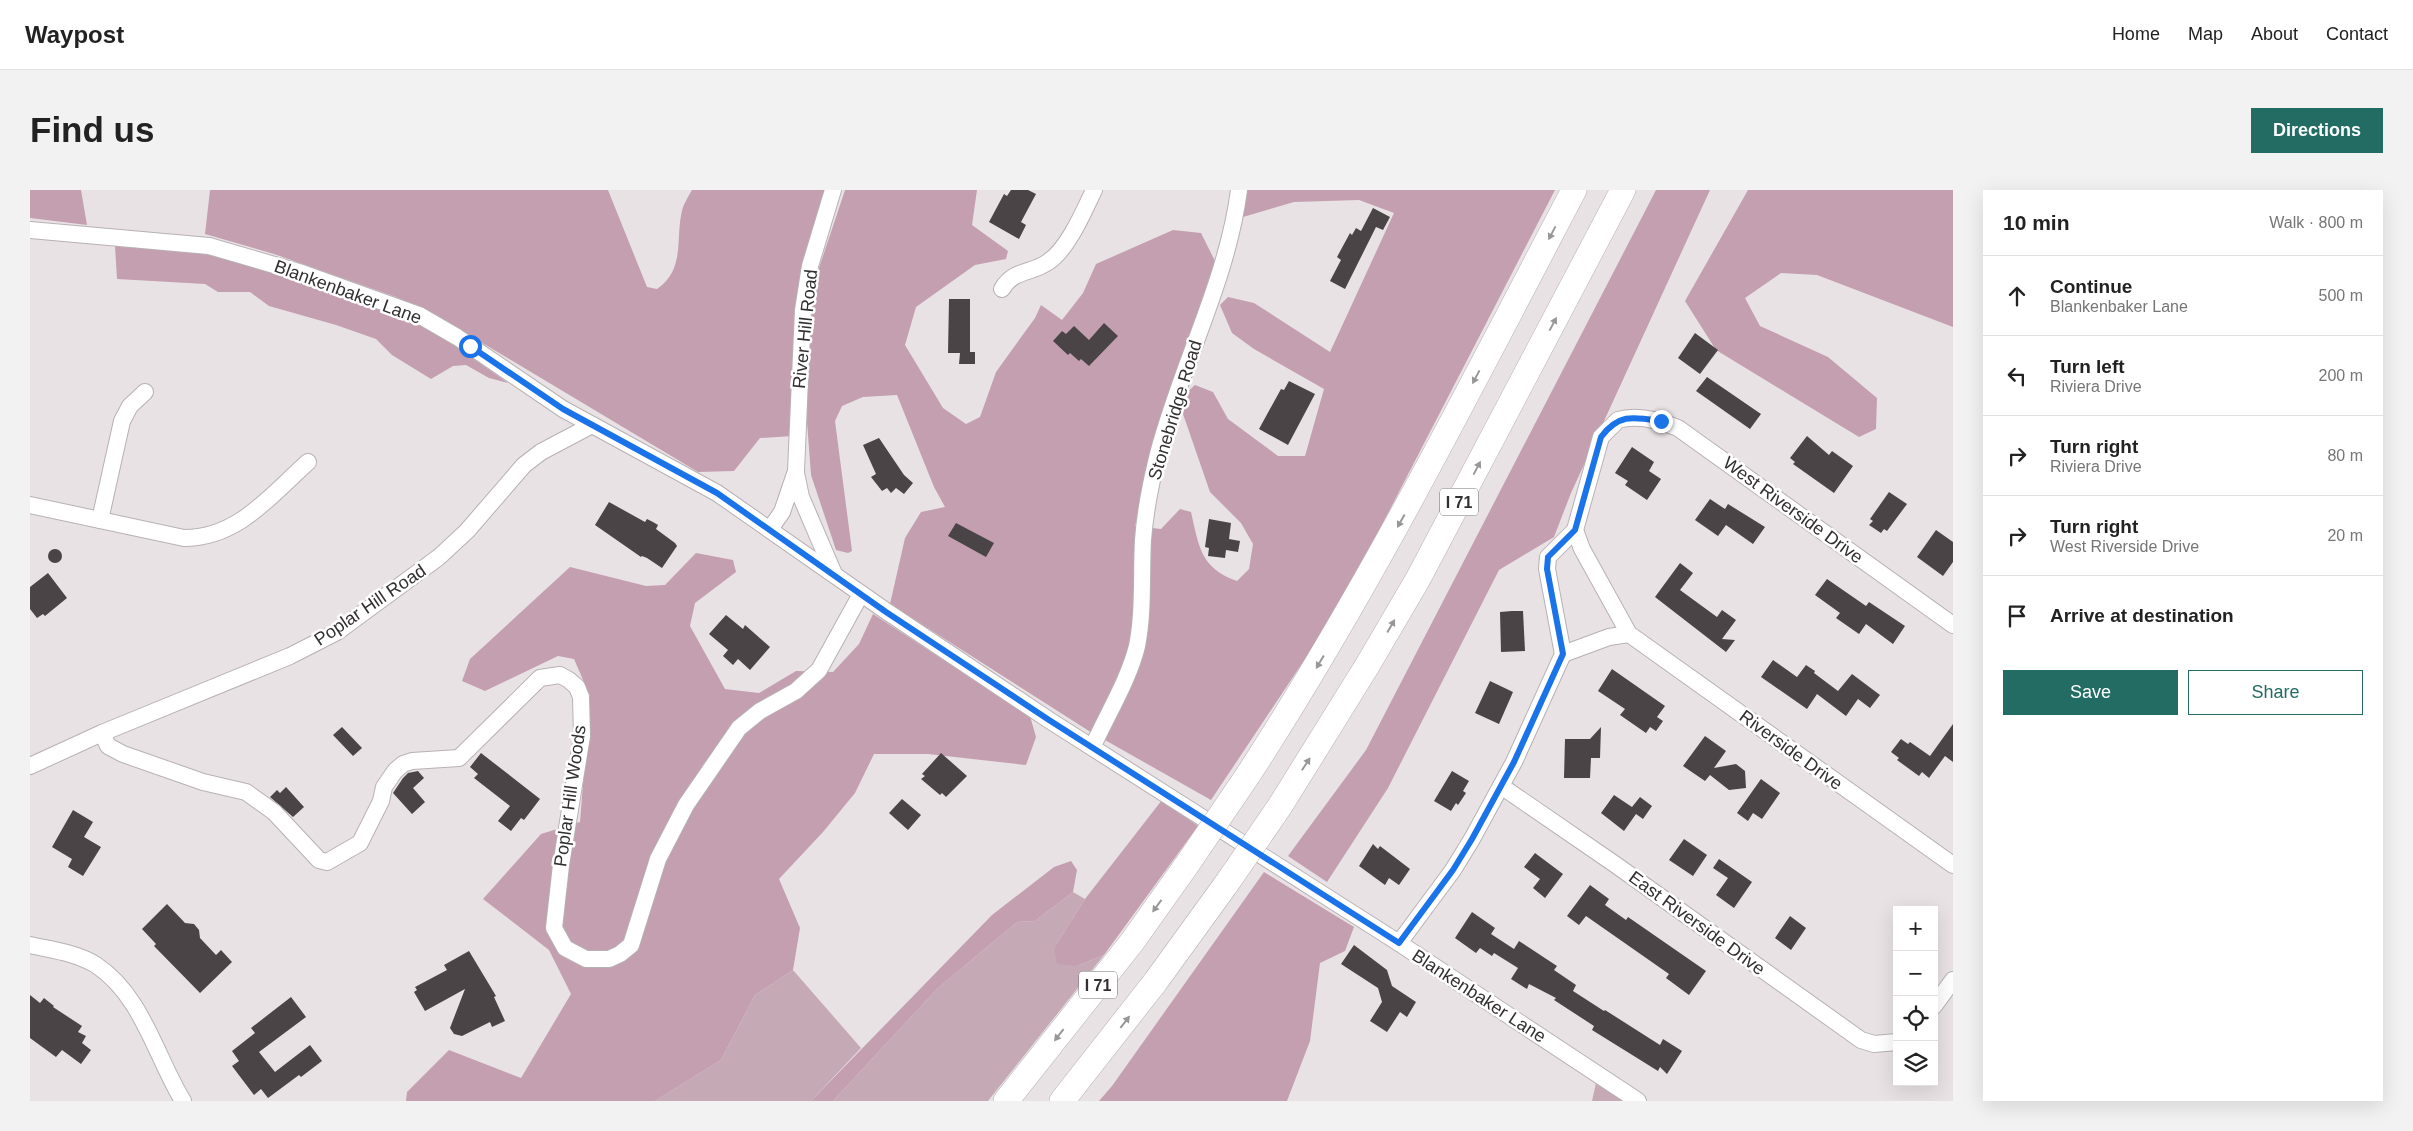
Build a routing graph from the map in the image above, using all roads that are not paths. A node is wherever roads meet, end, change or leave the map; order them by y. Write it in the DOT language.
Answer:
graph roads {
  1 [pos="833,190"];
  2 [pos="1094,190"];
  3 [pos="1239,190"];
  4 [pos="1574,190"];
  5 [pos="1623,190"];
  6 [pos="30,230"];
  7 [pos="1002,289"];
  8 [pos="145,392"];
  9 [pos="592,425"];
  10 [pos="308,462"];
  11 [pos="796,471"];
  12 [pos="30,505"];
  13 [pos="100,520"];
  14 [pos="770,529"];
  15 [pos="1575,530"];
  16 [pos="834,575"];
  17 [pos="861,594"];
  18 [pos="1953,625"];
  19 [pos="1629,634"];
  20 [pos="1563,654"];
  21 [pos="102,733"];
  22 [pos="1093,746"];
  23 [pos="30,766"];
  24 [pos="1501,786"];
  25 [pos="1953,865"];
  26 [pos="1399,943"];
  27 [pos="30,945"];
  28 [pos="1953,980"];
  29 [pos="1938,1001"];
  30 [pos="1893,1042"];
  31 [pos="182,1101"];
  32 [pos="1006,1101"];
  33 [pos="1062,1101"];
  34 [pos="1638,1101"];
  1 -- 11 [label="street, River Hill Road"];
  2 -- 7 [label="street"];
  3 -- 22 [label="street, Stonebridge Road"];
  4 -- 32 [label="highway, I 71, one-way, bridge"];
  33 -- 5 [label="highway, I 71, one-way, bridge"];
  6 -- 9 [label="street, Blankenbaker Lane"];
  8 -- 13 [label="street"];
  9 -- 14 [label="street, Blankenbaker Lane"];
  9 -- 21 [label="street, Poplar Hill Road"];
  10 -- 13 [label="street"];
  11 -- 14 [label="street, River Hill Road"];
  11 -- 16 [label="street, River Hill Road"];
  12 -- 13 [label="street"];
  14 -- 16 [label="street, Blankenbaker Lane"];
  15 -- 18 [label="street, West Riverside Drive"];
  15 -- 19 [label="street, Riverside Drive"];
  15 -- 20 [label="street"];
  16 -- 17 [label="street, Blankenbaker Lane"];
  17 -- 21 [label="street, Poplar Hill Woods"];
  17 -- 22 [label="street, Blankenbaker Lane"];
  19 -- 20 [label="street"];
  19 -- 25 [label="street, Riverside Drive"];
  20 -- 24 [label="street"];
  21 -- 23 [label="street, Poplar Hill Road"];
  22 -- 26 [label="street, Blankenbaker Lane"];
  24 -- 26 [label="street"];
  24 -- 30 [label="street, East Riverside Drive"];
  26 -- 34 [label="street, Blankenbaker Lane"];
  27 -- 31 [label="street"];
  28 -- 29 [label="street"];
}
